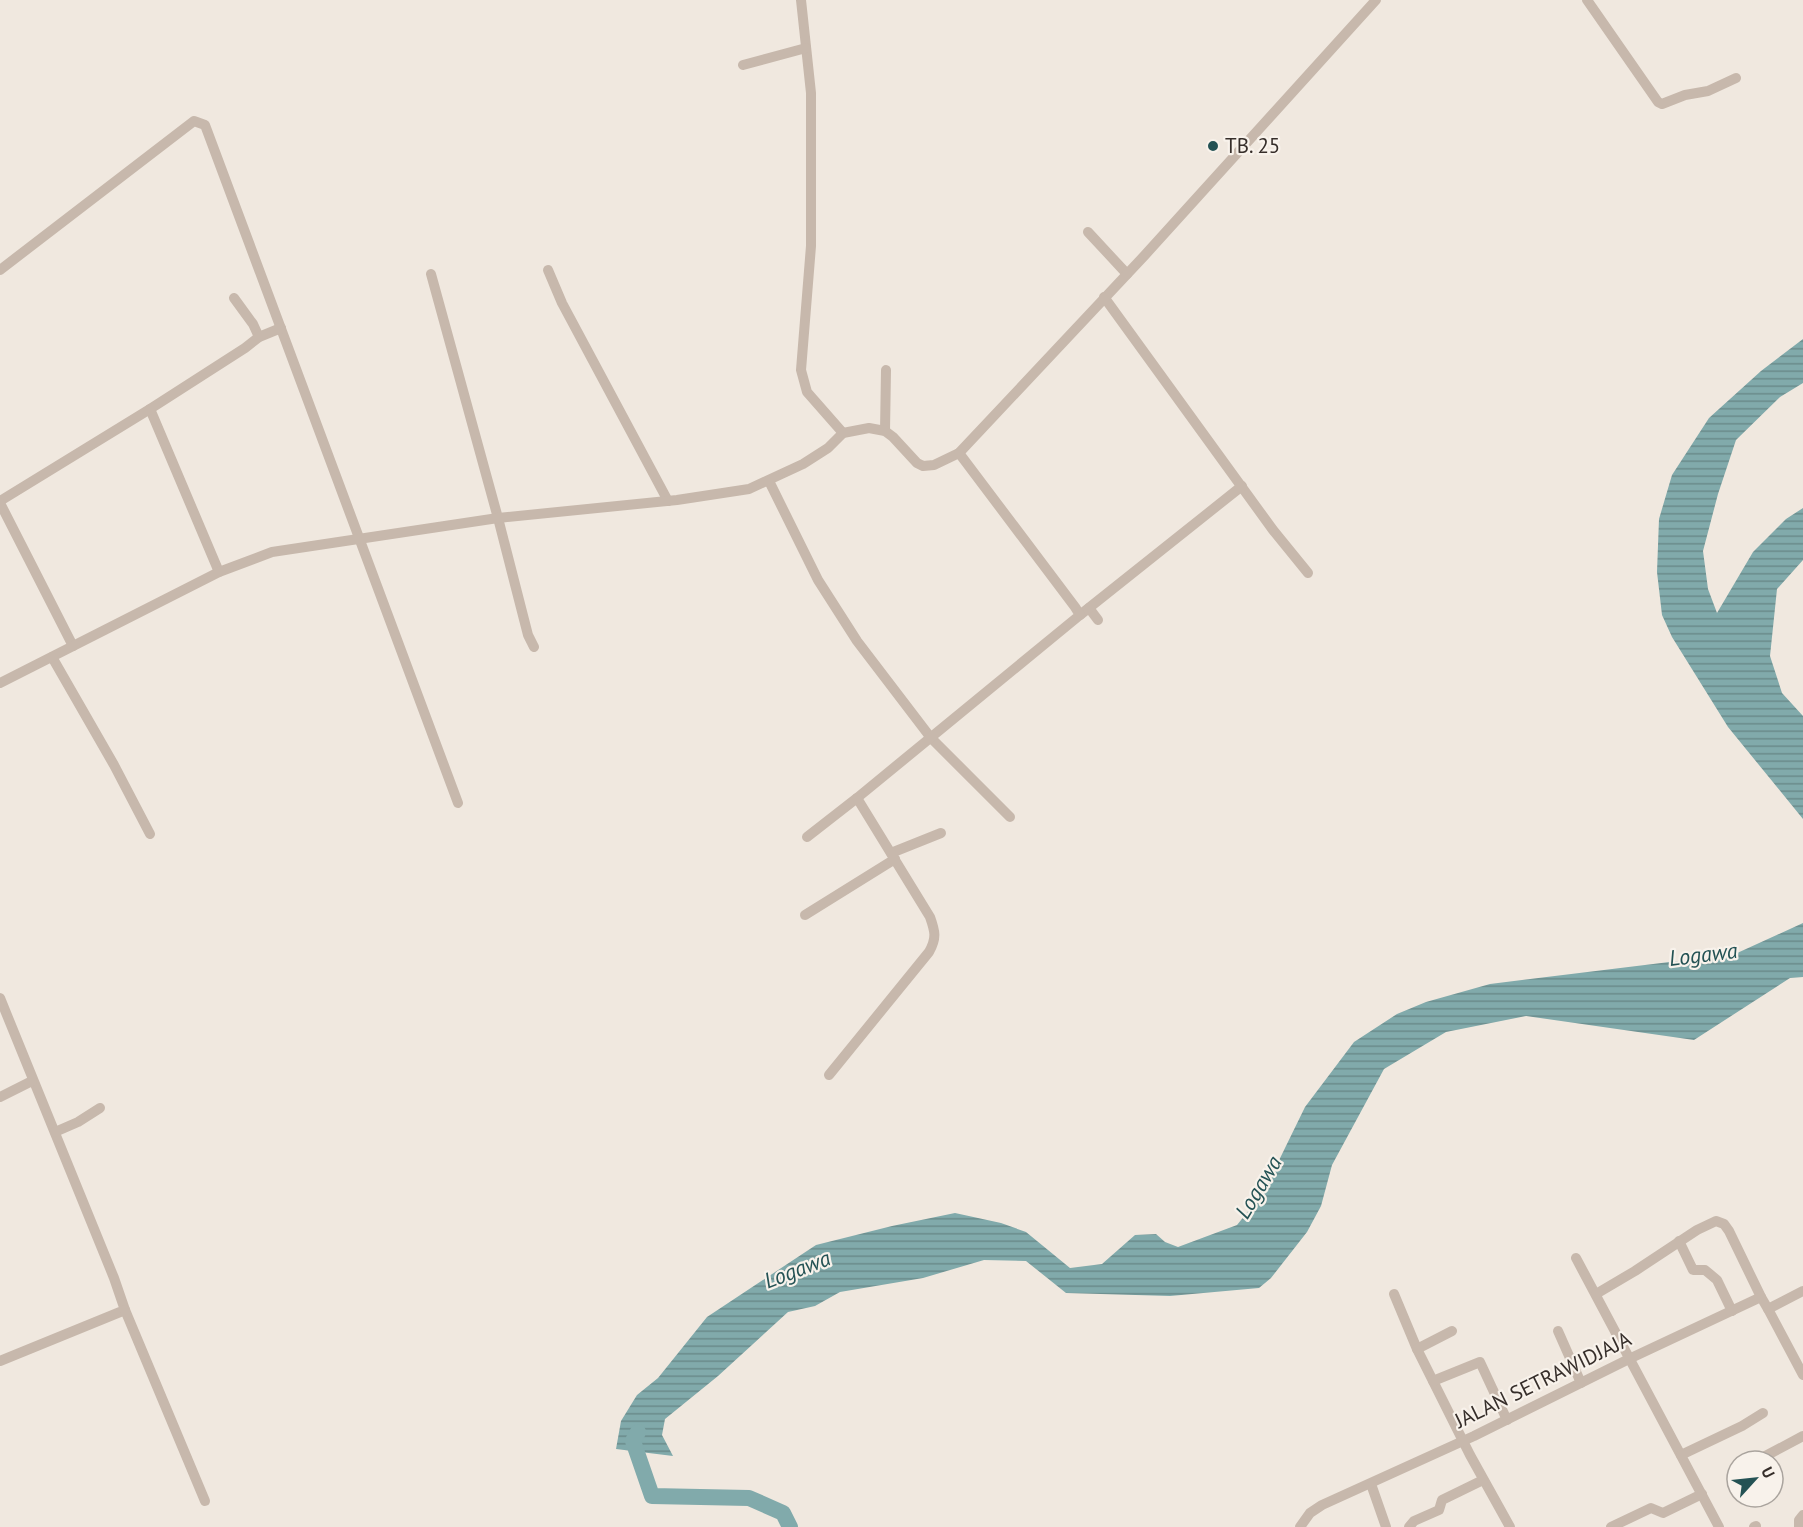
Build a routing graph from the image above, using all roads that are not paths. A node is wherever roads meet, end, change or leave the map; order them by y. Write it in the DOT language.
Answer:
graph roads {
  1 [pos="801,0"];
  2 [pos="1376,0"];
  3 [pos="1587,0"];
  4 [pos="807,48"];
  5 [pos="743,65"];
  6 [pos="1736,78"];
  7 [pos="1088,232"];
  8 [pos="0,270"];
  9 [pos="548,270"];
  10 [pos="431,274"];
  11 [pos="1127,274"];
  12 [pos="1104,297"];
  13 [pos="234,298"];
  14 [pos="281,328"];
  15 [pos="259,337"];
  16 [pos="886,370"];
  17 [pos="150,409"];
  18 [pos="885,431"];
  19 [pos="843,434"];
  20 [pos="959,453"];
  21 [pos="769,481"];
  22 [pos="1242,486"];
  23 [pos="668,501"];
  24 [pos="0,502"];
  25 [pos="498,518"];
  26 [pos="358,538"];
  27 [pos="219,572"];
  28 [pos="1308,573"];
  29 [pos="1089,608"];
  30 [pos="1080,615"];
  31 [pos="1098,620"];
  32 [pos="73,646"];
  33 [pos="534,647"];
  34 [pos="52,657"];
  35 [pos="0,683"];
  36 [pos="931,738"];
  37 [pos="857,798"];
  38 [pos="458,803"];
  39 [pos="1010,817"];
  40 [pos="941,833"];
  41 [pos="150,834"];
  42 [pos="807,837"];
  43 [pos="893,856"];
  44 [pos="805,915"];
  45 [pos="0,998"];
  46 [pos="829,1075"];
  47 [pos="32,1081"];
  48 [pos="0,1097"];
  49 [pos="100,1108"];
  50 [pos="55,1132"];
  51 [pos="1679,1241"];
  52 [pos="1576,1258"];
  53 [pos="1803,1291"];
  54 [pos="1394,1294"];
  55 [pos="1596,1294"];
  56 [pos="1761,1298"];
  57 [pos="1768,1309"];
  58 [pos="125,1310"];
  59 [pos="1732,1311"];
  60 [pos="1452,1331"];
  61 [pos="1558,1331"];
  62 [pos="1417,1349"];
  63 [pos="1631,1358"];
  64 [pos="0,1361"];
  65 [pos="1802,1368"];
  66 [pos="1433,1382"];
  67 [pos="1581,1383"];
  68 [pos="1762,1413"];
  69 [pos="1508,1420"];
  70 [pos="1803,1436"];
  71 [pos="1463,1441"];
  72 [pos="1779,1449"];
  73 [pos="1681,1455"];
  74 [pos="1483,1480"];
  75 [pos="1371,1484"];
  76 [pos="1702,1494"];
  77 [pos="205,1501"];
  78 [pos="1803,1515"];
  79 [pos="1300,1527"];
  80 [pos="1386,1527"];
  81 [pos="1409,1527"];
  82 [pos="1510,1527"];
  83 [pos="1611,1527"];
  84 [pos="1719,1527"];
  85 [pos="1799,1527"];
  1 -- 4 [label="street"];
  2 -- 11 [label="street"];
  3 -- 6 [label="street"];
  4 -- 5 [label="street"];
  4 -- 19 [label="street"];
  7 -- 11 [label="street"];
  8 -- 14 [label="street"];
  9 -- 23 [label="street"];
  10 -- 25 [label="street"];
  11 -- 12 [label="street"];
  12 -- 20 [label="street"];
  12 -- 22 [label="street"];
  13 -- 15 [label="street"];
  14 -- 15 [label="street"];
  14 -- 26 [label="street"];
  15 -- 17 [label="street"];
  16 -- 18 [label="street"];
  17 -- 24 [label="street"];
  17 -- 27 [label="street"];
  18 -- 19 [label="street"];
  18 -- 20 [label="street"];
  19 -- 21 [label="street"];
  20 -- 30 [label="street"];
  21 -- 23 [label="street"];
  21 -- 36 [label="street"];
  22 -- 28 [label="street"];
  22 -- 29 [label="street"];
  23 -- 25 [label="street"];
  24 -- 32 [label="street"];
  25 -- 26 [label="street"];
  25 -- 33 [label="street"];
  26 -- 27 [label="street"];
  26 -- 38 [label="street"];
  27 -- 32 [label="street"];
  29 -- 30 [label="street"];
  29 -- 31 [label="street"];
  30 -- 36 [label="street"];
  32 -- 34 [label="street"];
  34 -- 35 [label="street"];
  34 -- 41 [label="street"];
  36 -- 37 [label="street"];
  36 -- 39 [label="street"];
  37 -- 42 [label="street"];
  37 -- 43 [label="street"];
  40 -- 43 [label="street"];
  43 -- 44 [label="street"];
  43 -- 46 [label="street"];
  45 -- 47 [label="street"];
  47 -- 48 [label="street"];
  47 -- 50 [label="street"];
  49 -- 50 [label="street"];
  50 -- 58 [label="street"];
  51 -- 55 [label="street"];
  51 -- 56 [label="street"];
  51 -- 59 [label="street"];
  52 -- 55 [label="street"];
  53 -- 57 [label="street"];
  54 -- 62 [label="street"];
  55 -- 63 [label="street"];
  56 -- 57 [label="street"];
  56 -- 59 [label="street, JALAN SETRAWIDJAJA"];
  57 -- 65 [label="street"];
  58 -- 64 [label="street"];
  58 -- 77 [label="street"];
  59 -- 63 [label="street, JALAN SETRAWIDJAJA"];
  60 -- 62 [label="street"];
  61 -- 67 [label="street"];
  62 -- 66 [label="street"];
  63 -- 67 [label="street, JALAN SETRAWIDJAJA"];
  63 -- 73 [label="street"];
  66 -- 69 [label="street"];
  66 -- 71 [label="street"];
  67 -- 69 [label="street, JALAN SETRAWIDJAJA"];
  68 -- 73 [label="street"];
  69 -- 71 [label="street, JALAN SETRAWIDJAJA"];
  70 -- 72 [label="street"];
  71 -- 74 [label="street"];
  71 -- 75 [label="street, JALAN SETRAWIDJAJA"];
  73 -- 76 [label="street"];
  74 -- 81 [label="street"];
  74 -- 82 [label="street"];
  75 -- 79 [label="street, JALAN SETRAWIDJAJA"];
  75 -- 80 [label="street"];
  76 -- 83 [label="street"];
  76 -- 84 [label="street"];
  78 -- 85 [label="street"];
}
